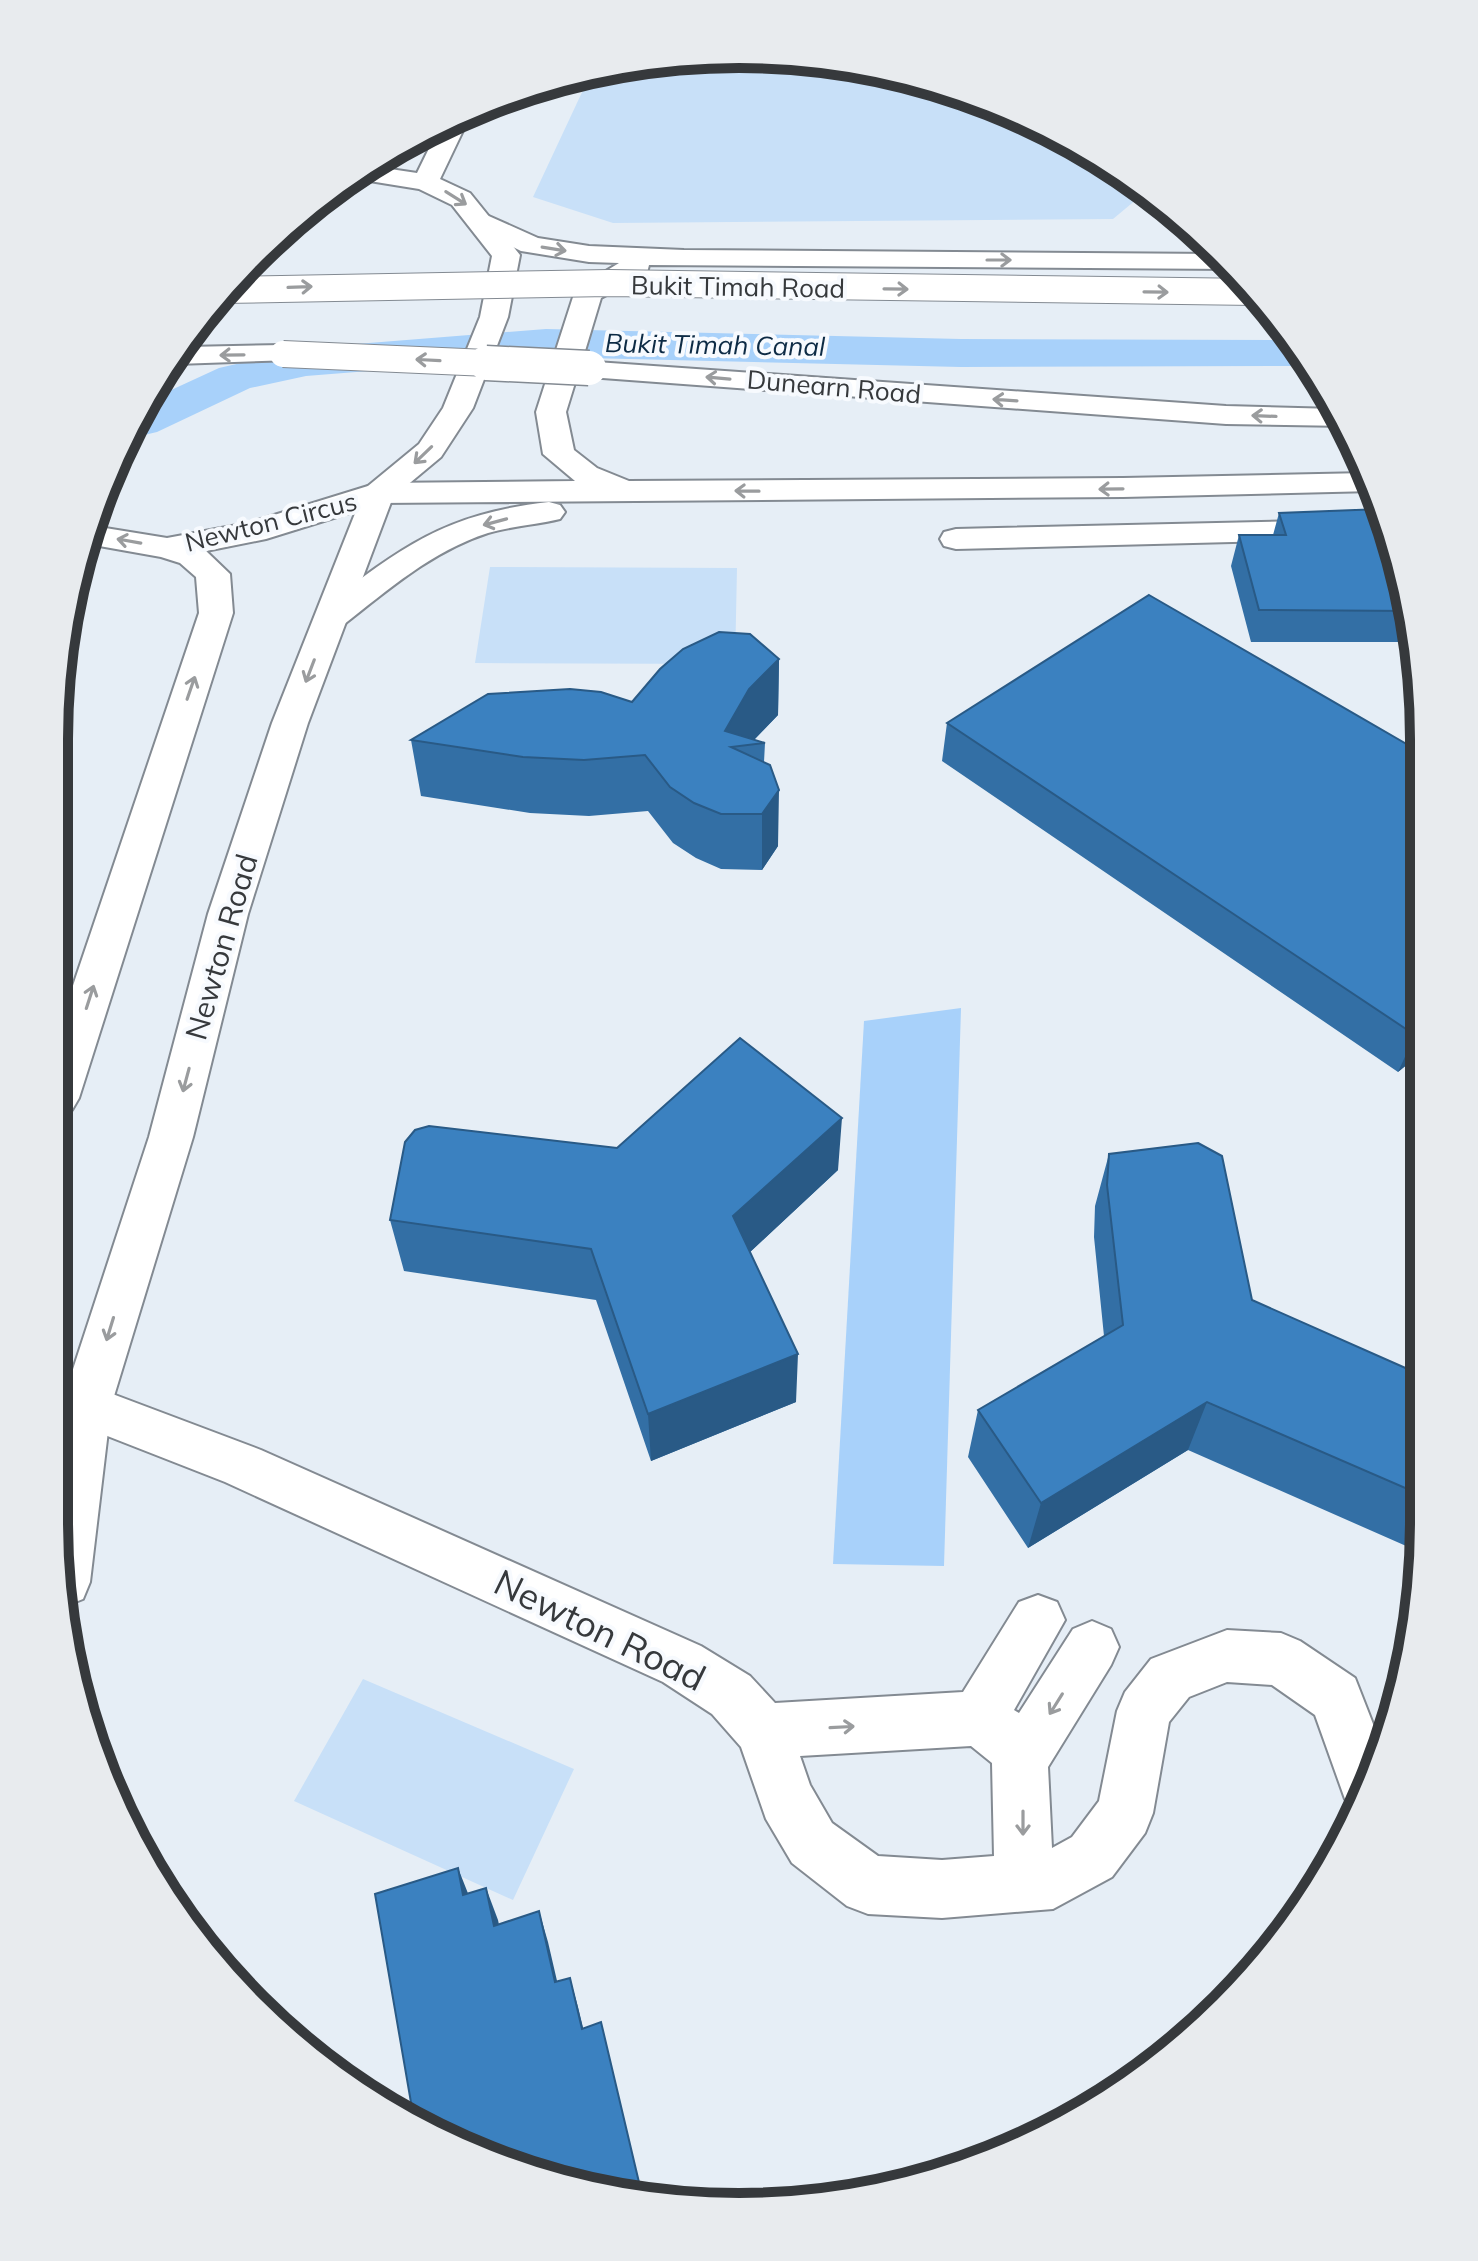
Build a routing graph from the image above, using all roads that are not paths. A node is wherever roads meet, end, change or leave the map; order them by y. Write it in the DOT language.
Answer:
graph roads {
  1 [pos="449,134"];
  2 [pos="376,175"];
  3 [pos="425,182"];
  4 [pos="482,221"];
  5 [pos="684,258"];
  6 [pos="1210,262"];
  7 [pos="242,289"];
  8 [pos="1238,292"];
  9 [pos="189,356"];
  10 [pos="1327,418"];
  11 [pos="1359,482"];
  12 [pos="638,490"];
  13 [pos="379,493"];
  14 [pos="1376,529"];
  15 [pos="100,537"];
  16 [pos="956,539"];
  17 [pos="167,548"];
  18 [pos="331,618"];
  19 [pos="68,1064"];
  20 [pos="86,1406"];
  21 [pos="69,1546"];
  22 [pos="1038,1620"];
  23 [pos="1092,1647"];
  24 [pos="978,1718"];
  25 [pos="764,1731"];
  26 [pos="1020,1761"];
  27 [pos="1362,1771"];
  28 [pos="1024,1883"];
  1 -- 3 [label="main road"];
  2 -- 3 [label="main road, Newton Circus"];
  3 -- 4 [label="main road, Newton Circus, one-way"];
  4 -- 5 [label="main road, one-way"];
  4 -- 13 [label="main road, Newton Circus, one-way"];
  5 -- 6 [label="main road, one-way"];
  5 -- 12 [label="main road"];
  7 -- 8 [label="main road, Bukit Timah Road, one-way, bridge"];
  10 -- 9 [label="main road, Dunearn Road, one-way, bridge"];
  11 -- 12 [label="main road, one-way"];
  12 -- 13 [label="main road"];
  12 -- 18 [label="main road, one-way"];
  13 -- 17 [label="main road, Newton Circus"];
  13 -- 18 [label="main road, Newton Road"];
  14 -- 16 [label="main road"];
  17 -- 15 [label="main road, Newton Circus, one-way"];
  19 -- 17 [label="main road, one-way"];
  18 -- 20 [label="main road, Newton Road, one-way"];
  20 -- 21 [label="main road, Newton Road"];
  20 -- 25 [label="main road, Newton Road"];
  22 -- 24 [label="main road"];
  23 -- 26 [label="main road, one-way"];
  25 -- 24 [label="main road, one-way"];
  24 -- 26 [label="main road"];
  25 -- 28 [label="main road, Newton Road"];
  26 -- 28 [label="main road, one-way"];
  27 -- 28 [label="main road, Newton Road"];
}
